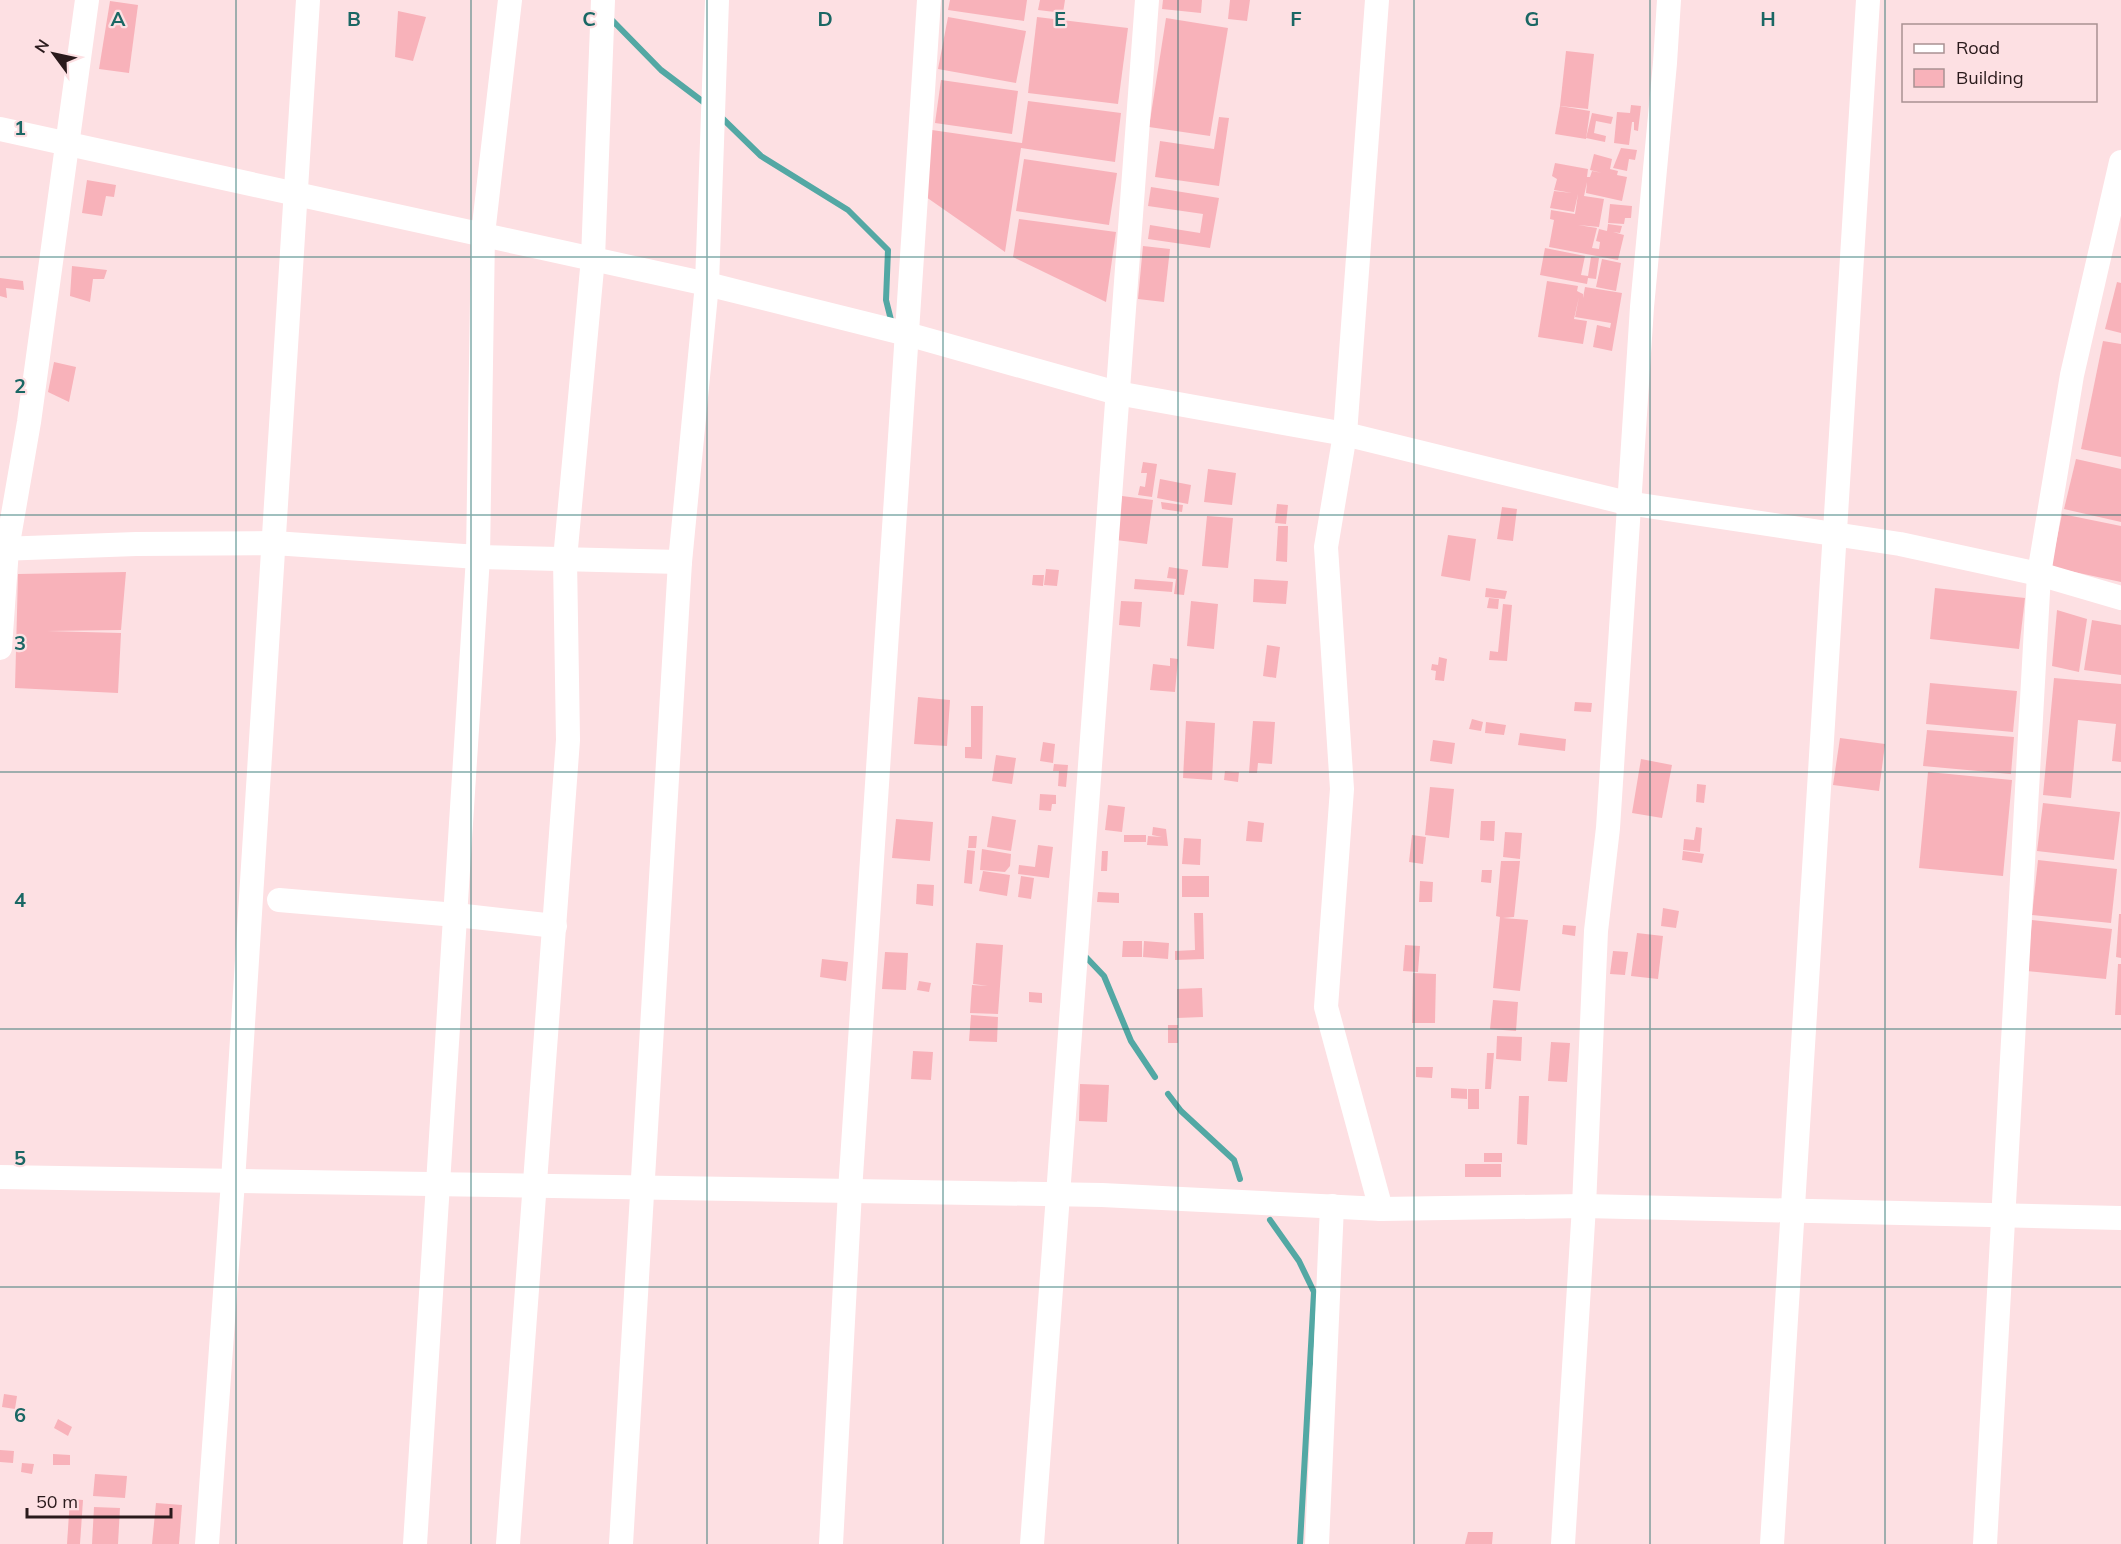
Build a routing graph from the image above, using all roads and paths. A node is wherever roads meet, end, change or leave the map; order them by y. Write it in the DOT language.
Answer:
graph roads {
  1 [pos="87,0"];
  2 [pos="308,0"];
  3 [pos="510,0"];
  4 [pos="603,0"];
  5 [pos="717,0"];
  6 [pos="929,0"];
  7 [pos="1147,0"];
  8 [pos="1377,0"];
  9 [pos="1668,0"];
  10 [pos="1868,0"];
  11 [pos="0,129"];
  12 [pos="67,146"];
  13 [pos="2121,162"];
  14 [pos="296,193"];
  15 [pos="483,234"];
  16 [pos="593,258"];
  17 [pos="707,284"];
  18 [pos="907,334"];
  19 [pos="1117,393"];
  20 [pos="1345,434"];
  21 [pos="1627,503"];
  22 [pos="1834,534"];
  23 [pos="274,543"];
  24 [pos="4,549"];
  25 [pos="477,557"];
  26 [pos="566,559"];
  27 [pos="680,562"];
  28 [pos="2039,574"];
  29 [pos="2121,598"];
  30 [pos="0,648"];
  31 [pos="279,900"];
  32 [pos="456,915"];
  33 [pos="555,926"];
  34 [pos="0,1177"];
  35 [pos="233,1181"];
  36 [pos="440,1184"];
  37 [pos="533,1184"];
  38 [pos="644,1187"];
  39 [pos="850,1191"];
  40 [pos="1057,1194"];
  41 [pos="1332,1206"];
  42 [pos="1584,1206"];
  43 [pos="1381,1209"];
  44 [pos="1793,1211"];
  45 [pos="2001,1215"];
  46 [pos="2121,1218"];
  47 [pos="207,1544"];
  48 [pos="415,1544"];
  49 [pos="508,1544"];
  50 [pos="621,1544"];
  51 [pos="831,1544"];
  52 [pos="1032,1544"];
  53 [pos="1317,1544"];
  54 [pos="1563,1544"];
  55 [pos="1772,1544"];
  56 [pos="1985,1544"];
  1 -- 12 [label="street"];
  2 -- 14 [label="street"];
  3 -- 15 [label="street"];
  4 -- 16 [label="street"];
  5 -- 17 [label="street"];
  6 -- 18 [label="street"];
  7 -- 19 [label="street"];
  8 -- 20 [label="street"];
  9 -- 21 [label="street"];
  10 -- 22 [label="street"];
  11 -- 12 [label="street"];
  12 -- 14 [label="street"];
  12 -- 24 [label="street"];
  13 -- 28 [label="street"];
  14 -- 15 [label="street"];
  14 -- 23 [label="street"];
  15 -- 16 [label="street"];
  15 -- 25 [label="street"];
  16 -- 17 [label="street"];
  16 -- 26 [label="street"];
  17 -- 18 [label="street"];
  17 -- 27 [label="street"];
  18 -- 19 [label="street"];
  18 -- 39 [label="street"];
  19 -- 20 [label="street"];
  19 -- 40 [label="street"];
  20 -- 21 [label="street"];
  20 -- 43 [label="street"];
  21 -- 22 [label="street"];
  21 -- 42 [label="street"];
  22 -- 28 [label="street"];
  22 -- 44 [label="street"];
  23 -- 24 [label="street"];
  23 -- 25 [label="street"];
  23 -- 35 [label="street"];
  24 -- 30 [label="street"];
  25 -- 26 [label="street"];
  25 -- 32 [label="street"];
  26 -- 27 [label="street"];
  26 -- 33 [label="street"];
  27 -- 38 [label="street"];
  28 -- 29 [label="street"];
  28 -- 45 [label="street"];
  31 -- 32 [label="street"];
  32 -- 33 [label="street"];
  32 -- 36 [label="street"];
  33 -- 37 [label="street"];
  34 -- 35 [label="street"];
  35 -- 36 [label="street"];
  35 -- 47 [label="street"];
  36 -- 37 [label="street"];
  36 -- 48 [label="street"];
  37 -- 38 [label="street"];
  37 -- 49 [label="street"];
  38 -- 39 [label="street"];
  38 -- 50 [label="street"];
  39 -- 40 [label="street"];
  39 -- 51 [label="street"];
  40 -- 41 [label="street"];
  40 -- 52 [label="street"];
  41 -- 43 [label="street"];
  41 -- 53 [label="street"];
  42 -- 43 [label="street"];
  42 -- 44 [label="street"];
  42 -- 54 [label="street"];
  44 -- 45 [label="street"];
  44 -- 55 [label="street"];
  45 -- 46 [label="street"];
  45 -- 56 [label="street"];
}
